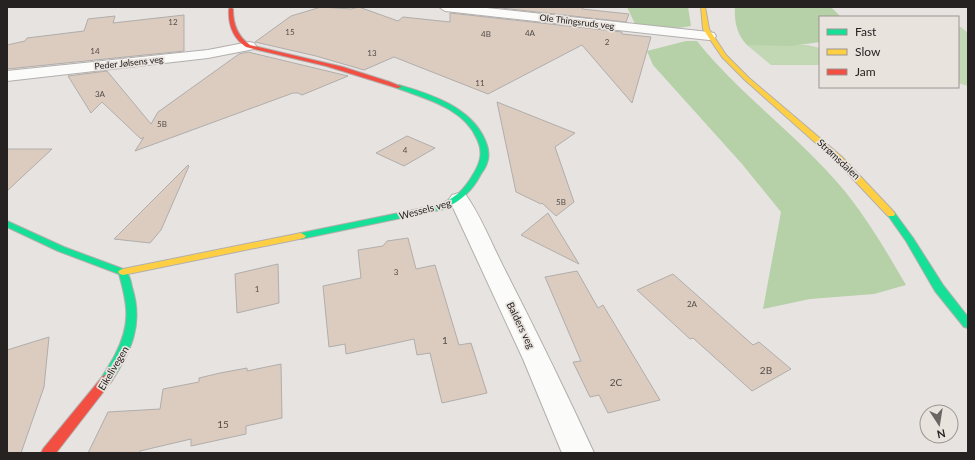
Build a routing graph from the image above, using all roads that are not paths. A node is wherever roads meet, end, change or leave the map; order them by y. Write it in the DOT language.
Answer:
graph roads {
  1 [pos="445,7"];
  2 [pos="703,7"];
  3 [pos="231,9"];
  4 [pos="709,36"];
  5 [pos="249,46"];
  6 [pos="7,76"];
  7 [pos="459,199"];
  8 [pos="7,224"];
  9 [pos="123,272"];
  10 [pos="968,324"];
  11 [pos="48,453"];
  12 [pos="578,453"];
  1 -- 4 [label="street, Ole Thingsruds veg"];
  2 -- 4 [label="street, Strømsdalen"];
  3 -- 5 [label="street"];
  4 -- 10 [label="street, Strømsdalen"];
  5 -- 6 [label="street, Peder Jølsens veg"];
  5 -- 7 [label="street, Wessels veg"];
  7 -- 9 [label="street, Wessels veg"];
  7 -- 12 [label="street, Balders veg"];
  8 -- 9 [label="street"];
  9 -- 11 [label="street, Eikelivegen"];
}
